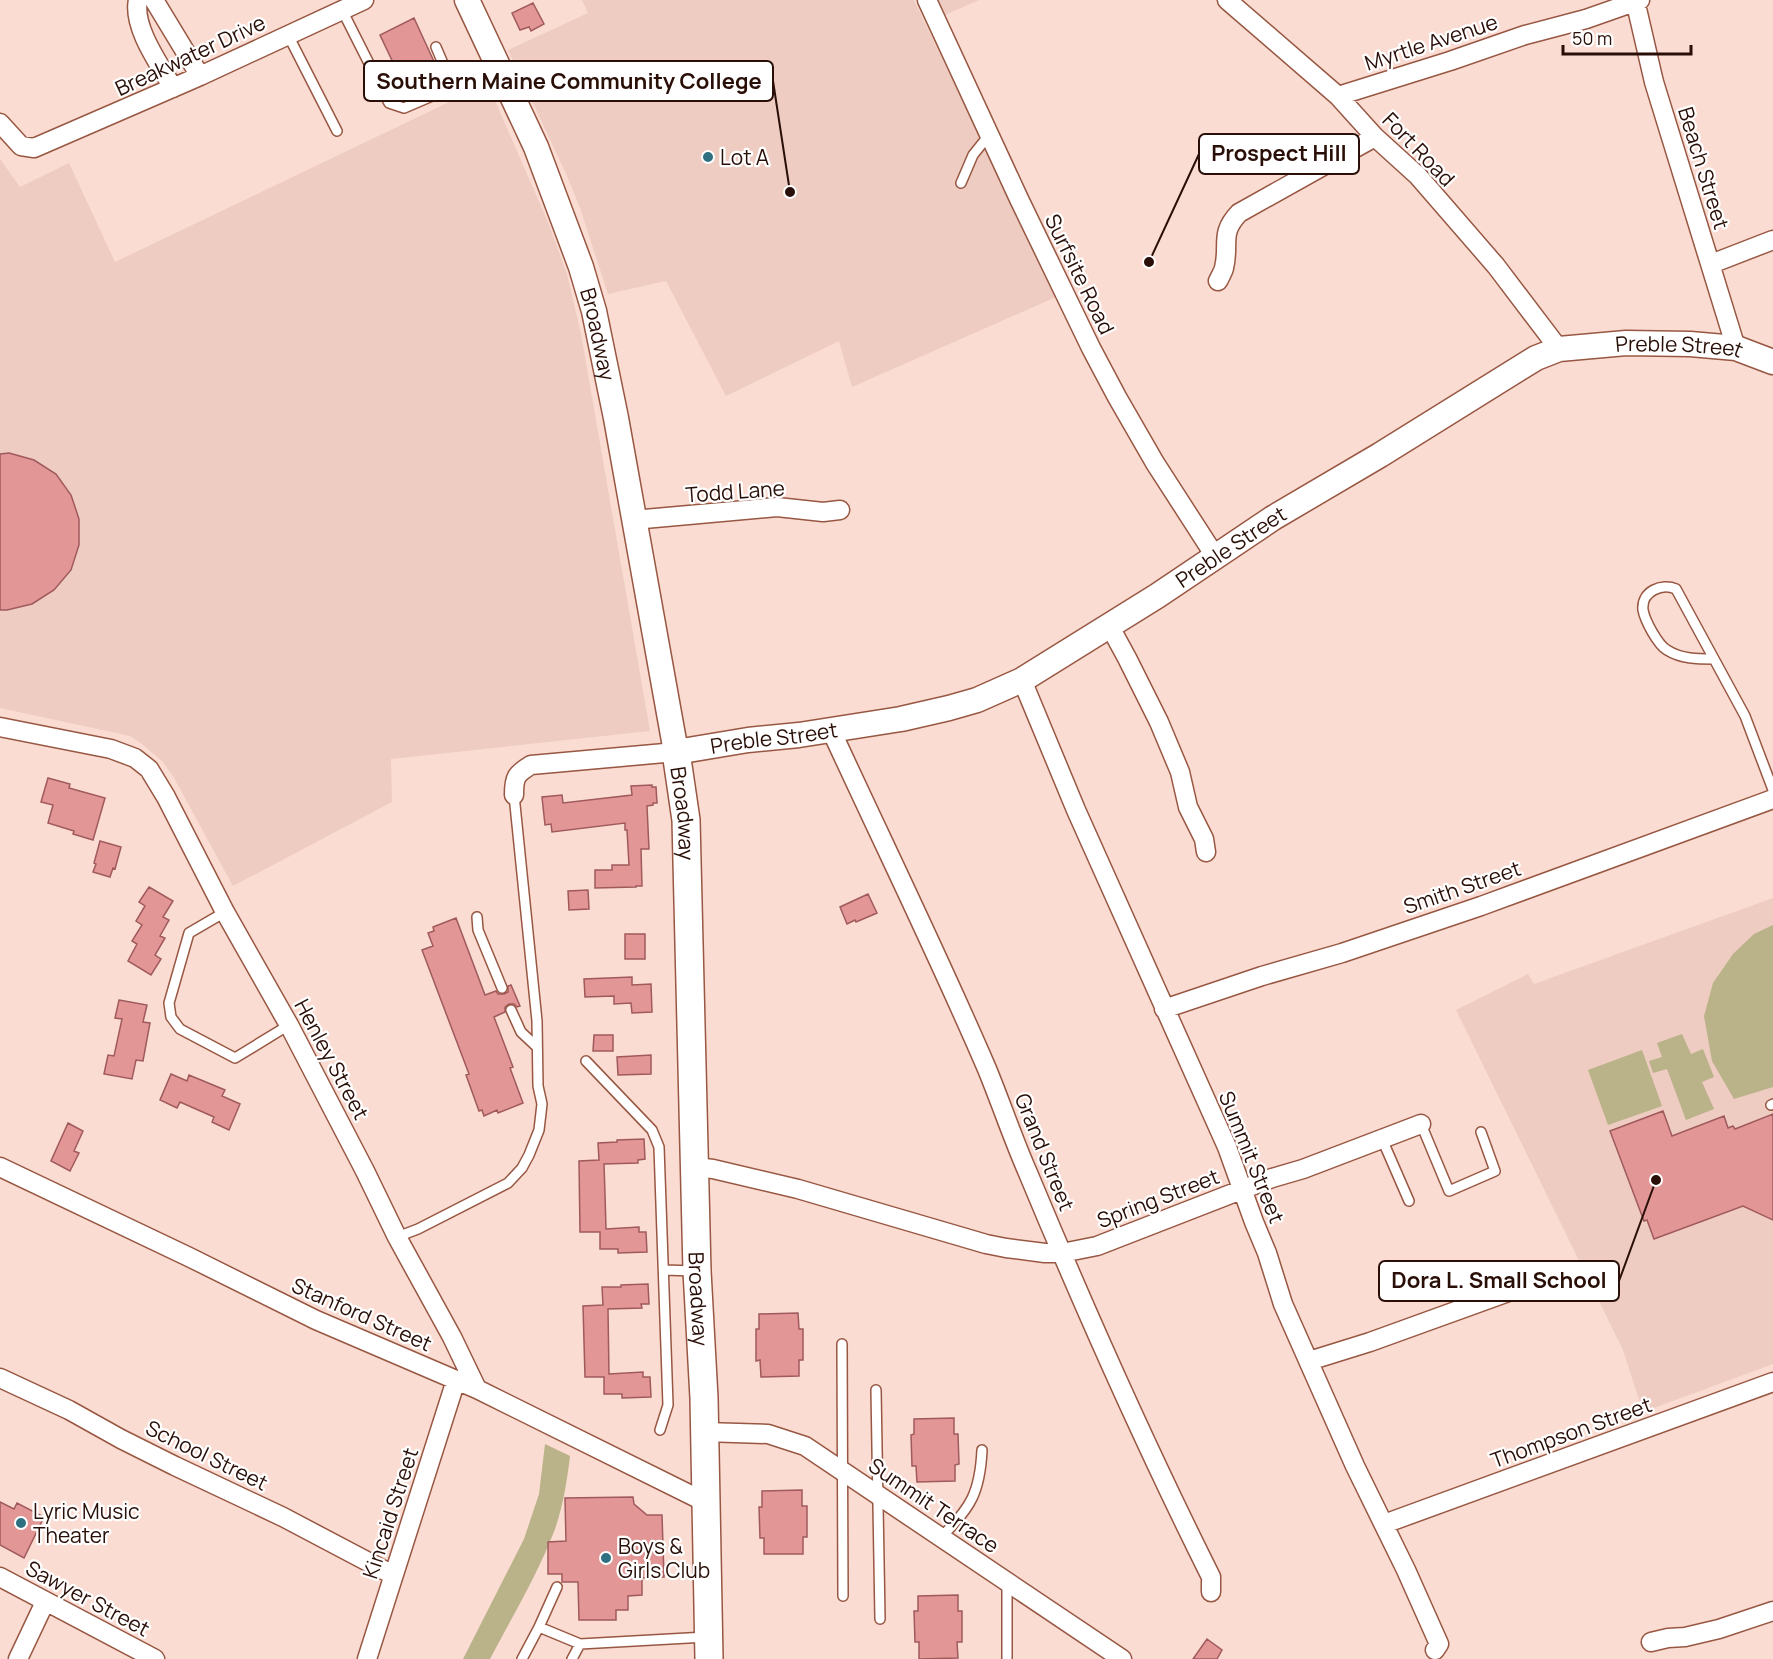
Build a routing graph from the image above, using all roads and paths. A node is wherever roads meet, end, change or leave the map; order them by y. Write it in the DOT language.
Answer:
graph roads {
  1 [pos="138,0"];
  2 [pos="154,0"];
  3 [pos="364,0"];
  4 [pos="467,0"];
  5 [pos="927,0"];
  6 [pos="1227,0"];
  7 [pos="1637,1"];
  8 [pos="342,10"];
  9 [pos="288,35"];
  10 [pos="436,47"];
  11 [pos="200,76"];
  12 [pos="173,88"];
  13 [pos="1338,96"];
  14 [pos="337,131"];
  15 [pos="4,133"];
  16 [pos="989,135"];
  17 [pos="1375,137"];
  18 [pos="961,183"];
  19 [pos="1773,240"];
  20 [pos="1711,264"];
  21 [pos="1218,281"];
  22 [pos="1736,348"];
  23 [pos="1559,349"];
  24 [pos="1773,362"];
  25 [pos="840,510"];
  26 [pos="633,520"];
  27 [pos="1215,556"];
  28 [pos="1109,626"];
  29 [pos="1713,659"];
  30 [pos="1023,680"];
  31 [pos="0,727"];
  32 [pos="831,730"];
  33 [pos="676,752"];
  34 [pos="1773,790"];
  35 [pos="514,795"];
  36 [pos="1773,799"];
  37 [pos="1206,852"];
  38 [pos="225,912"];
  39 [pos="477,917"];
  40 [pos="502,988"];
  41 [pos="1164,1009"];
  42 [pos="511,1010"];
  43 [pos="289,1025"];
  44 [pos="537,1047"];
  45 [pos="586,1061"];
  46 [pos="1421,1124"];
  47 [pos="1481,1132"];
  48 [pos="1382,1139"];
  49 [pos="0,1167"];
  50 [pos="695,1167"];
  51 [pos="1243,1190"];
  52 [pos="1409,1201"];
  53 [pos="398,1237"];
  54 [pos="1062,1253"];
  55 [pos="664,1270"];
  56 [pos="697,1271"];
  57 [pos="1558,1274"];
  58 [pos="842,1344"];
  59 [pos="1309,1361"];
  60 [pos="0,1378"];
  61 [pos="456,1380"];
  62 [pos="1773,1382"];
  63 [pos="477,1389"];
  64 [pos="876,1390"];
  65 [pos="660,1430"];
  66 [pos="704,1432"];
  67 [pos="982,1450"];
  68 [pos="843,1470"];
  69 [pos="877,1494"];
  70 [pos="705,1502"];
  71 [pos="1384,1524"];
  72 [pos="941,1537"];
  73 [pos="393,1575"];
  74 [pos="0,1577"];
  75 [pos="1007,1582"];
  76 [pos="557,1587"];
  77 [pos="1211,1592"];
  78 [pos="843,1596"];
  79 [pos="45,1602"];
  80 [pos="1773,1611"];
  81 [pos="880,1619"];
  82 [pos="539,1627"];
  83 [pos="1651,1642"];
  84 [pos="580,1644"];
  85 [pos="708,1648"];
  86 [pos="1435,1650"];
  87 [pos="18,1659"];
  88 [pos="155,1659"];
  89 [pos="367,1659"];
  90 [pos="522,1659"];
  91 [pos="572,1659"];
  92 [pos="1007,1659"];
  93 [pos="1122,1659"];
  1 -- 12 [label="street"];
  2 -- 11 [label="street"];
  3 -- 8 [label="street, Breakwater Drive"];
  4 -- 26 [label="street, Broadway"];
  5 -- 16 [label="street, Surfsite Road"];
  6 -- 13 [label="street, Fort Road"];
  7 -- 13 [label="street, Myrtle Avenue"];
  7 -- 20 [label="street, Beach Street"];
  8 -- 9 [label="street, Breakwater Drive"];
  8 -- 10 [label="lane"];
  9 -- 11 [label="street, Breakwater Drive"];
  9 -- 14 [label="lane"];
  11 -- 12 [label="street, Breakwater Drive"];
  12 -- 15 [label="street, Breakwater Drive"];
  13 -- 17 [label="street, Fort Road"];
  16 -- 18 [label="lane"];
  16 -- 27 [label="street, Surfsite Road"];
  17 -- 21 [label="street"];
  17 -- 23 [label="street, Fort Road"];
  19 -- 20 [label="street"];
  20 -- 22 [label="street, Beach Street"];
  22 -- 23 [label="street, Preble Street"];
  22 -- 24 [label="street, Preble Street"];
  23 -- 27 [label="street, Preble Street"];
  25 -- 26 [label="street, Todd Lane"];
  26 -- 33 [label="street, Broadway"];
  27 -- 28 [label="street, Preble Street"];
  28 -- 30 [label="street, Preble Street"];
  28 -- 37 [label="street"];
  29 -- 29 [label="lane"];
  29 -- 34 [label="lane"];
  30 -- 32 [label="street, Preble Street"];
  30 -- 41 [label="street, Summit Street"];
  31 -- 38 [label="street, Henley Street"];
  32 -- 33 [label="street, Preble Street"];
  32 -- 54 [label="street, Grand Street"];
  33 -- 35 [label="street"];
  33 -- 50 [label="main road, Broadway"];
  35 -- 44 [label="lane"];
  36 -- 41 [label="street, Smith Street"];
  38 -- 43 [label="street, Henley Street"];
  38 -- 43 [label="lane"];
  39 -- 40 [label="lane"];
  41 -- 51 [label="street, Summit Street"];
  42 -- 44 [label="lane"];
  43 -- 53 [label="street, Henley Street"];
  44 -- 53 [label="lane"];
  45 -- 55 [label="lane"];
  46 -- 47 [label="lane"];
  46 -- 48 [label="street, Spring Street"];
  48 -- 51 [label="street, Spring Street"];
  48 -- 52 [label="lane"];
  49 -- 61 [label="street, Stanford Street"];
  50 -- 54 [label="street, Spring Street"];
  50 -- 56 [label="main road, Broadway"];
  51 -- 54 [label="street, Spring Street"];
  51 -- 59 [label="street, Summit Street"];
  53 -- 63 [label="street, Henley Street"];
  54 -- 77 [label="street, Grand Street"];
  55 -- 56 [label="lane"];
  55 -- 65 [label="lane"];
  56 -- 66 [label="main road, Broadway"];
  57 -- 59 [label="street"];
  58 -- 68 [label="lane"];
  59 -- 71 [label="street, Summit Street"];
  60 -- 73 [label="street, School Street"];
  61 -- 63 [label="street, Stanford Street"];
  61 -- 73 [label="street, Kincaid Street"];
  62 -- 71 [label="street, Thompson Street"];
  63 -- 70 [label="street, Stanford Street"];
  64 -- 69 [label="lane"];
  66 -- 68 [label="street, Summit Terrace"];
  66 -- 70 [label="main road, Broadway"];
  67 -- 72 [label="lane"];
  68 -- 69 [label="street, Summit Terrace"];
  68 -- 78 [label="lane"];
  69 -- 72 [label="street, Summit Terrace"];
  69 -- 81 [label="lane"];
  70 -- 85 [label="main road, Broadway"];
  71 -- 86 [label="street, Summit Street"];
  72 -- 75 [label="street, Summit Terrace"];
  73 -- 89 [label="street, Kincaid Street"];
  74 -- 79 [label="street, Sawyer Street"];
  75 -- 92 [label="lane"];
  75 -- 93 [label="street, Summit Terrace"];
  76 -- 82 [label="lane"];
  79 -- 87 [label="street"];
  79 -- 88 [label="street, Sawyer Street"];
  80 -- 83 [label="street"];
  82 -- 84 [label="lane"];
  82 -- 90 [label="lane"];
  84 -- 85 [label="lane"];
  84 -- 91 [label="lane"];
}
